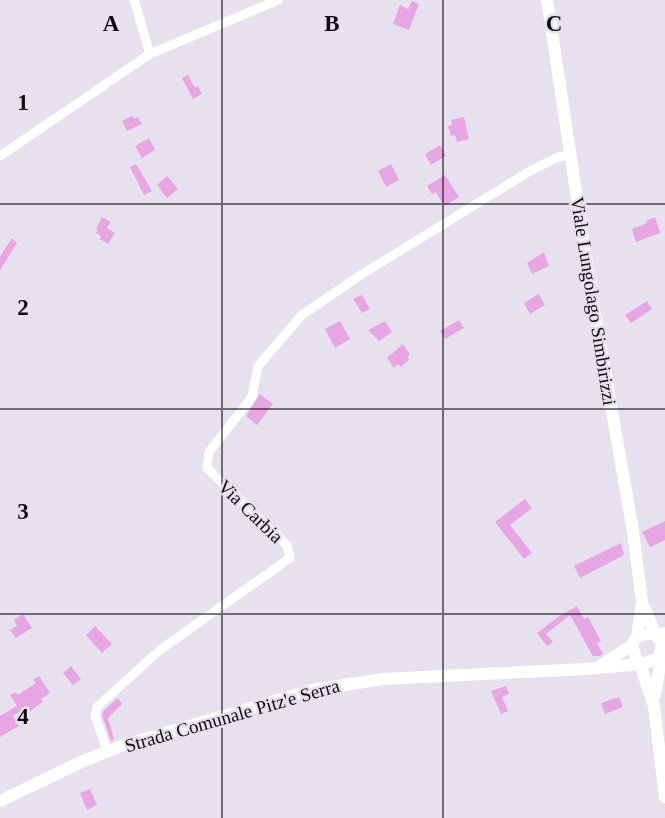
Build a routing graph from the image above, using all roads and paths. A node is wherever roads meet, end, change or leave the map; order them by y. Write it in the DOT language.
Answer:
graph roads {
  1 [pos="134,0"];
  2 [pos="278,0"];
  3 [pos="547,0"];
  4 [pos="150,54"];
  5 [pos="571,155"];
  6 [pos="0,156"];
  7 [pos="642,601"];
  8 [pos="660,635"];
  9 [pos="634,641"];
  10 [pos="662,658"];
  11 [pos="639,662"];
  12 [pos="600,666"];
  13 [pos="654,706"];
  14 [pos="107,751"];
  15 [pos="665,797"];
  16 [pos="0,801"];
  1 -- 4 [label="street"];
  2 -- 4 [label="street"];
  3 -- 5 [label="main road, Viale Lungolago Simbirizzi"];
  4 -- 6 [label="street"];
  5 -- 7 [label="main road, Viale Lungolago Simbirizzi"];
  5 -- 14 [label="street, Via Carbia"];
  7 -- 8 [label="main road, Viale Lungolago Simbirizzi"];
  7 -- 9 [label="main road, Viale Lungolago Simbirizzi"];
  8 -- 9 [label="main road"];
  8 -- 10 [label="main road"];
  9 -- 11 [label="main road"];
  9 -- 12 [label="main road, Strada Comunale Pitz'e Serra"];
  10 -- 11 [label="main road"];
  10 -- 13 [label="main road"];
  11 -- 12 [label="main road, Strada Comunale Pitz'e Serra"];
  11 -- 13 [label="main road"];
  12 -- 14 [label="main road, Strada Comunale Pitz'e Serra"];
  13 -- 15 [label="main road"];
  14 -- 16 [label="main road, Strada Comunale Pitz'e Serra"];
}
